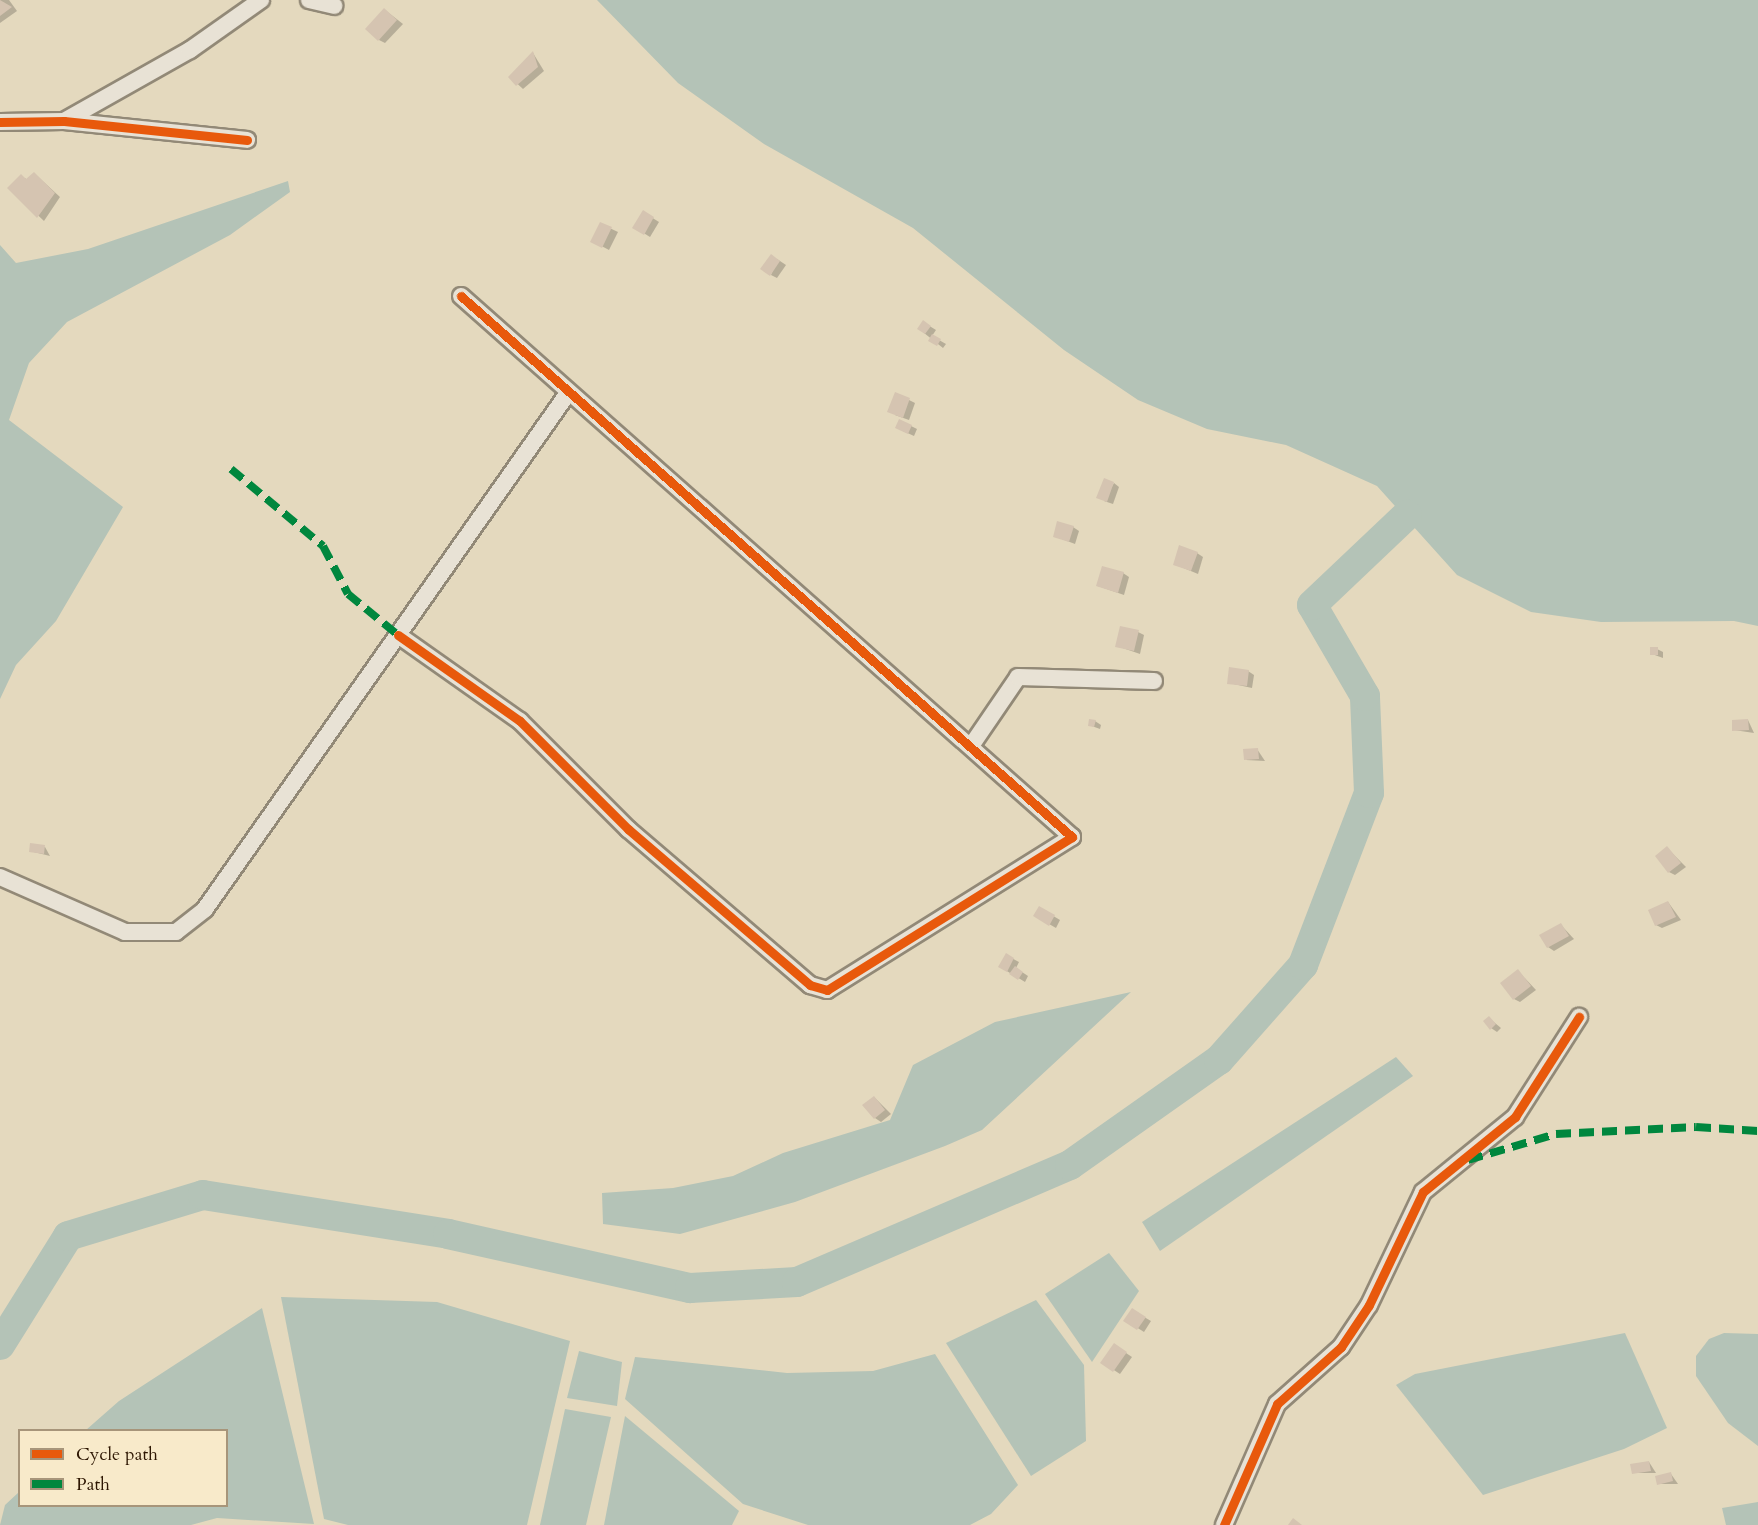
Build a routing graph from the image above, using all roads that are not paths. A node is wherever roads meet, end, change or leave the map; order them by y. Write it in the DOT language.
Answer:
graph roads {
  1 [pos="261,0"];
  2 [pos="309,0"];
  3 [pos="334,6"];
  4 [pos="64,121"];
  5 [pos="0,122"];
  6 [pos="247,140"];
  7 [pos="461,296"];
  8 [pos="568,393"];
  9 [pos="398,635"];
  10 [pos="1154,681"];
  11 [pos="971,746"];
  12 [pos="0,877"];
  13 [pos="1579,1017"];
  14 [pos="1224,1525"];
  1 -- 4 [label="street"];
  2 -- 3 [label="street"];
  4 -- 5 [label="street"];
  4 -- 6 [label="street"];
  7 -- 8 [label="street"];
  8 -- 9 [label="street"];
  8 -- 11 [label="street"];
  9 -- 11 [label="street"];
  9 -- 12 [label="street"];
  10 -- 11 [label="street"];
  13 -- 14 [label="street"];
}
